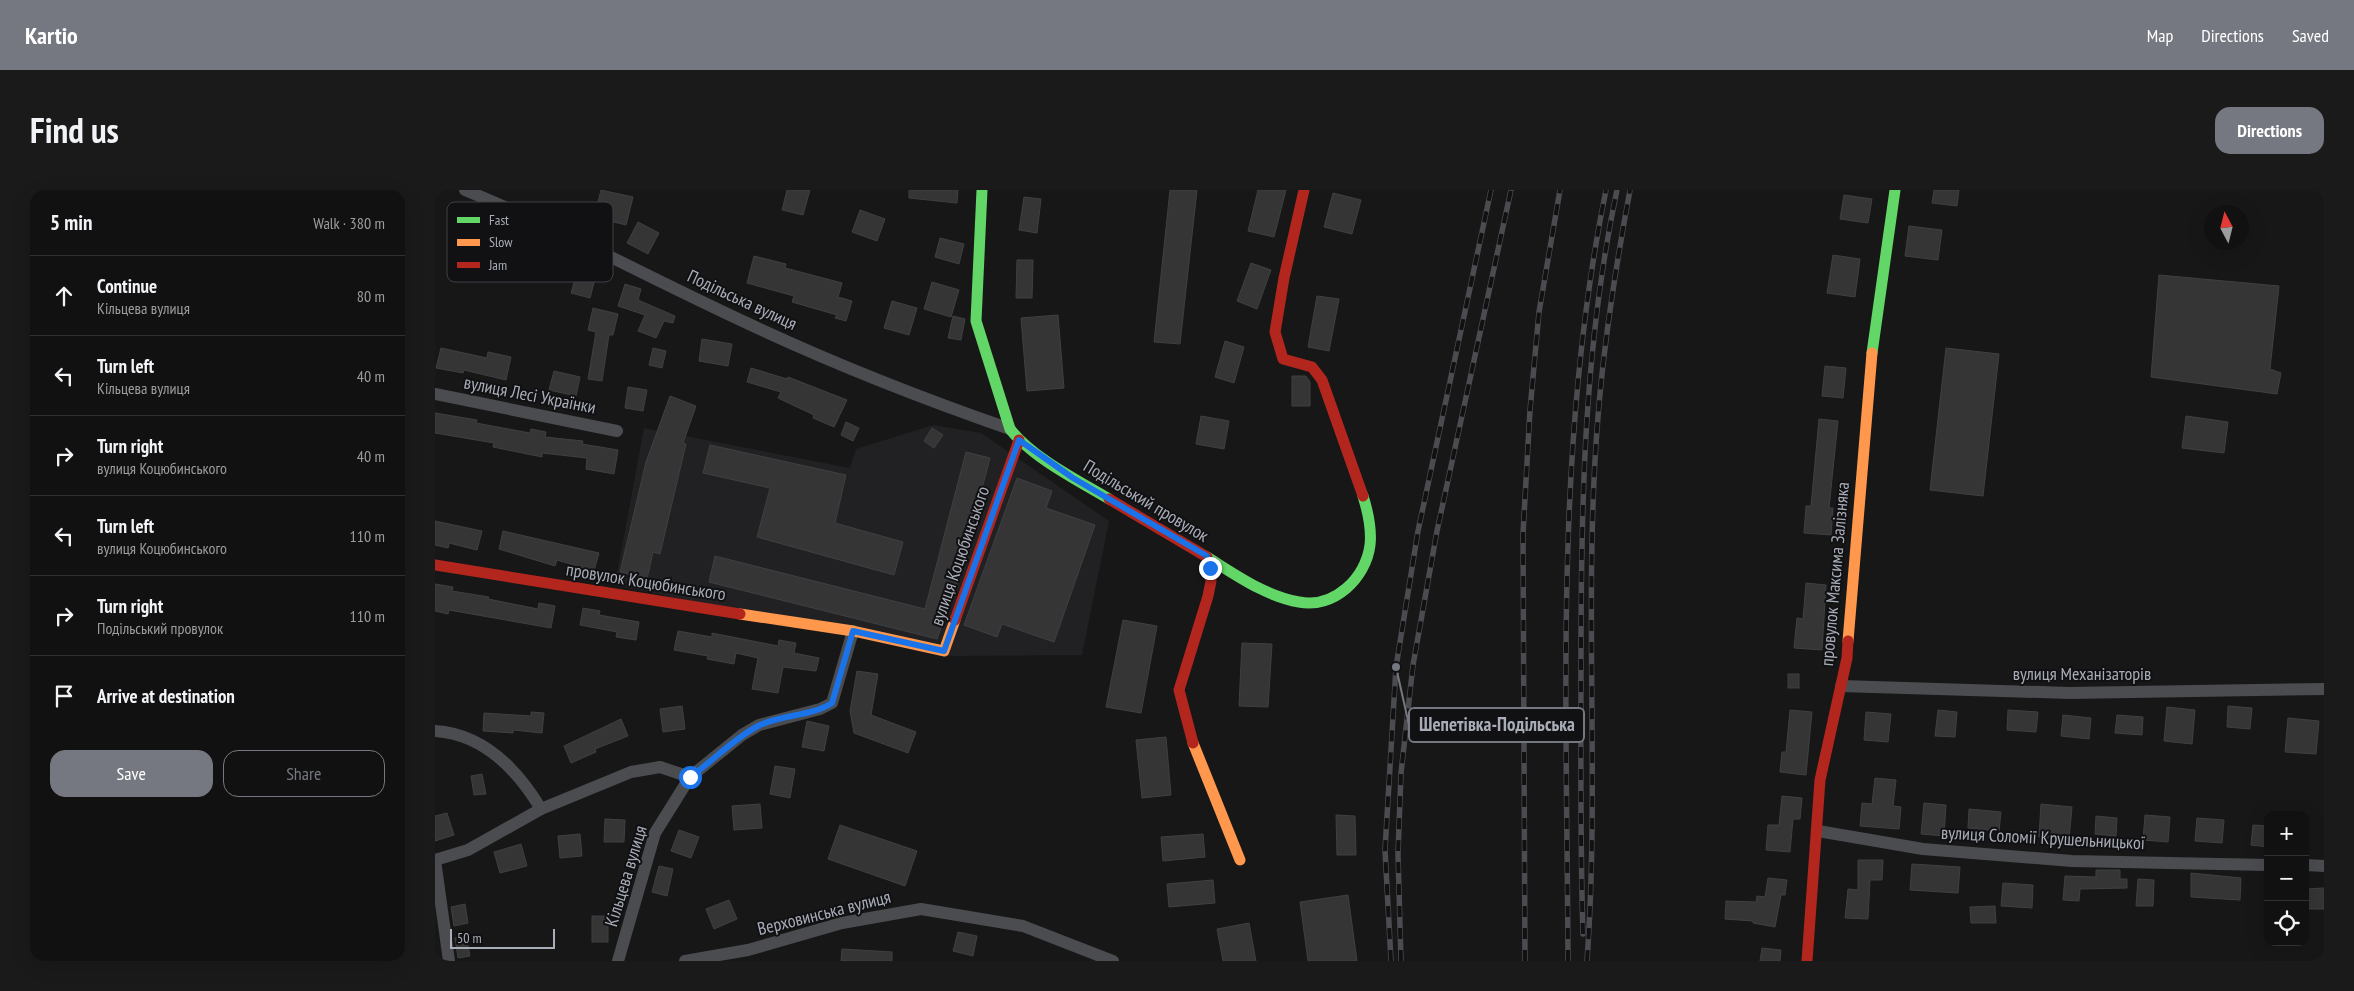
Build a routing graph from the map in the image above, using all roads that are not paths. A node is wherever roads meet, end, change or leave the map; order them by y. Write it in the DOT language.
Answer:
graph roads {
  1 [pos="465,190"];
  2 [pos="982,190"];
  3 [pos="1304,190"];
  4 [pos="1895,190"];
  5 [pos="494,202"];
  6 [pos="613,257"];
  7 [pos="435,394"];
  8 [pos="1009,429"];
  9 [pos="617,431"];
  10 [pos="1019,440"];
  11 [pos="1207,556"];
  12 [pos="435,565"];
  13 [pos="853,631"];
  14 [pos="1841,686"];
  15 [pos="2324,689"];
  16 [pos="435,732"];
  17 [pos="690,777"];
  18 [pos="541,809"];
  19 [pos="1818,831"];
  20 [pos="435,860"];
  21 [pos="1240,860"];
  22 [pos="2264,865"];
  23 [pos="2309,866"];
  24 [pos="2324,866"];
  25 [pos="449,961"];
  26 [pos="618,961"];
  27 [pos="685,961"];
  28 [pos="1114,961"];
  29 [pos="1807,961"];
  1 -- 5 [label="street, Подільська вулиця"];
  2 -- 8 [label="street, Подільський провулок"];
  3 -- 11 [label="street"];
  4 -- 14 [label="street, провулок Максима Залізняка"];
  6 -- 8 [label="street, Подільська вулиця"];
  7 -- 9 [label="street, вулиця Лесі Українки"];
  8 -- 10 [label="street, Подільський провулок"];
  10 -- 11 [label="street, Подільський провулок"];
  10 -- 13 [label="street, вулиця Коцюбинського"];
  11 -- 21 [label="street, Подільський провулок"];
  12 -- 13 [label="street, провулок Коцюбинського"];
  13 -- 17 [label="street, Кільцева вулиця"];
  14 -- 15 [label="street, вулиця Механізаторів"];
  14 -- 19 [label="street, провулок Максима Залізняка"];
  16 -- 18 [label="street"];
  17 -- 18 [label="street"];
  17 -- 26 [label="street, Кільцева вулиця"];
  18 -- 20 [label="street"];
  19 -- 22 [label="street, вулиця Соломії Крушельницької"];
  19 -- 29 [label="street, провулок Максима Залізняка"];
  20 -- 25 [label="street"];
  23 -- 24 [label="street"];
  27 -- 28 [label="street, Верховинська вулиця"];
}
